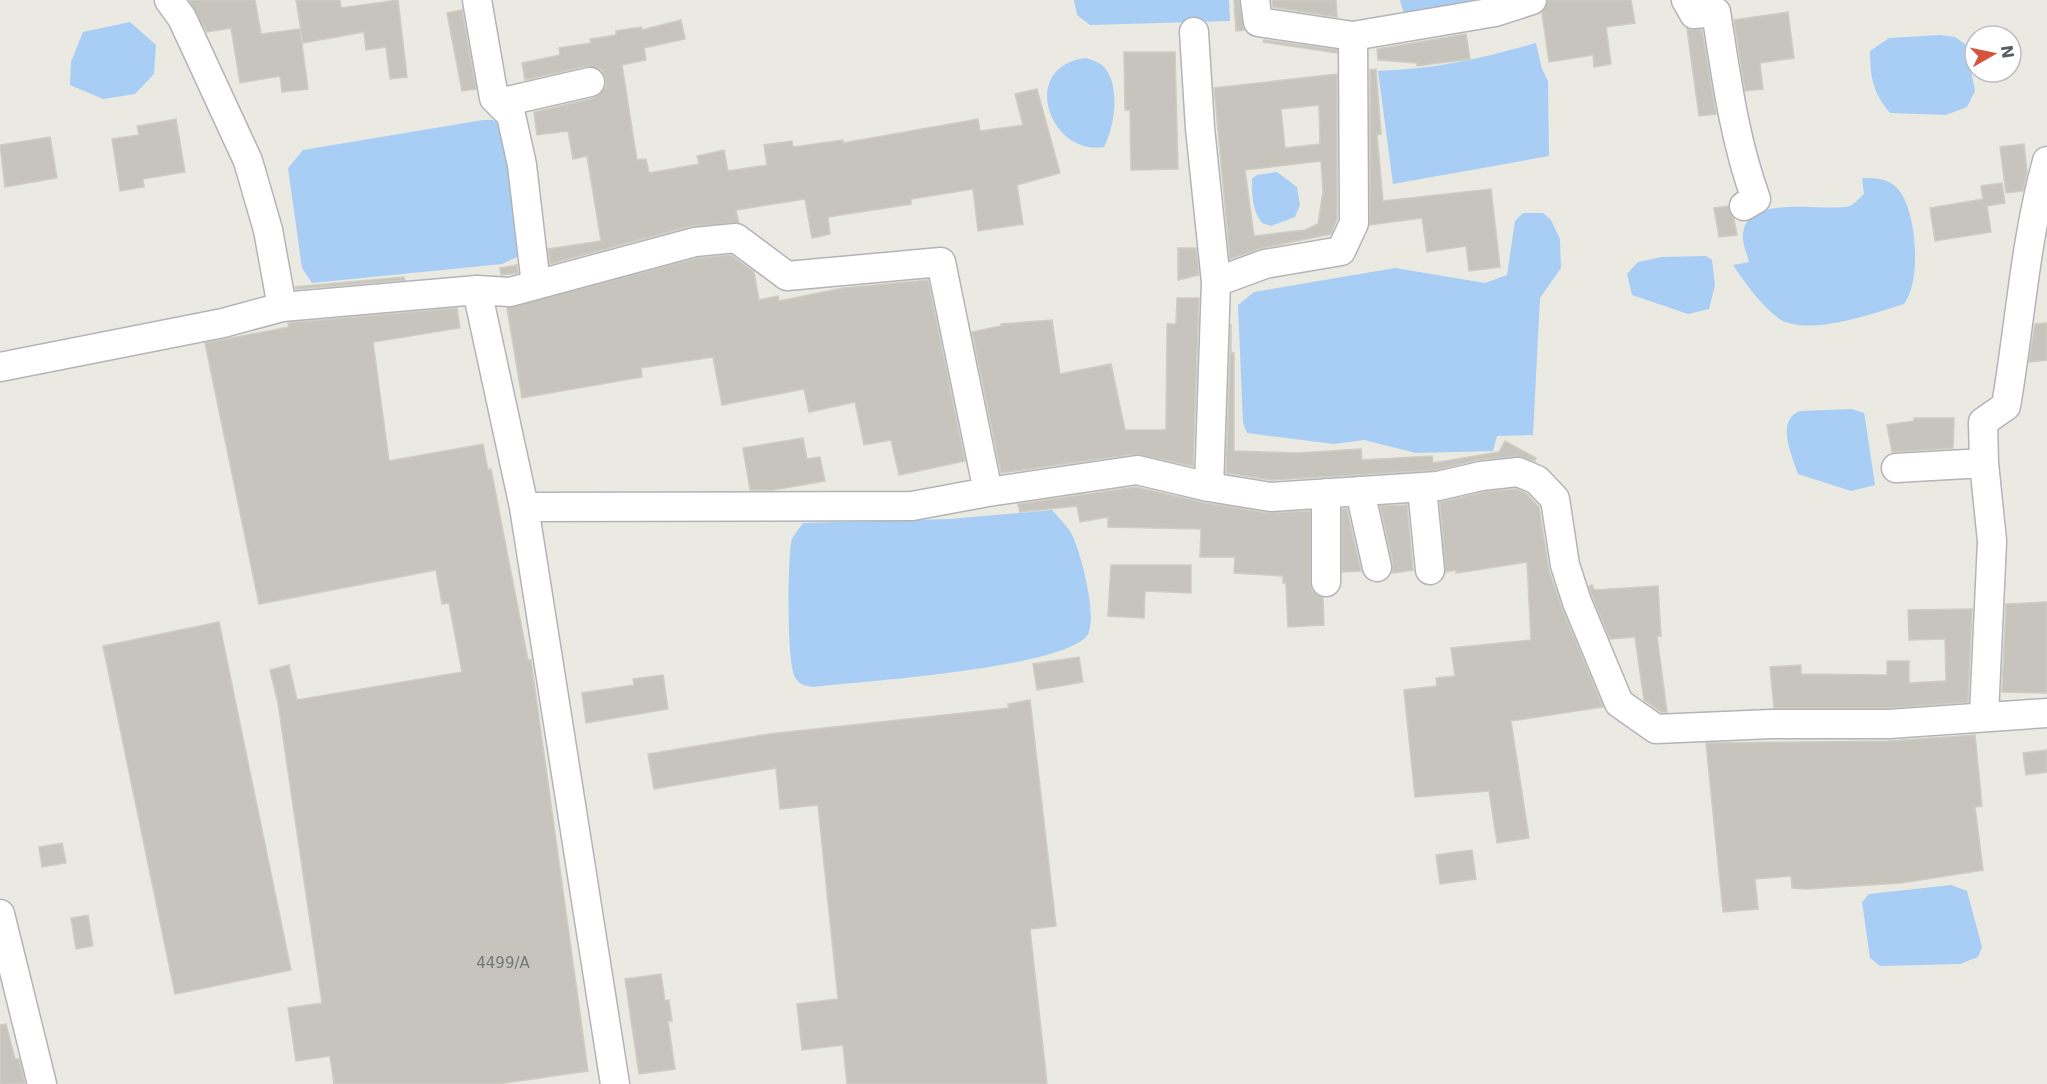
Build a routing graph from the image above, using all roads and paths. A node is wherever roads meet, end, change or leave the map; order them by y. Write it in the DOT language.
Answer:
graph roads {
  1 [pos="169,0"];
  2 [pos="477,0"];
  3 [pos="1255,0"];
  4 [pos="1532,0"];
  5 [pos="1686,0"];
  6 [pos="1194,32"];
  7 [pos="1353,36"];
  8 [pos="590,82"];
  9 [pos="499,103"];
  10 [pos="2047,161"];
  11 [pos="1744,206"];
  12 [pos="1216,282"];
  13 [pos="536,285"];
  14 [pos="477,290"];
  15 [pos="282,307"];
  16 [pos="0,367"];
  17 [pos="1984,463"];
  18 [pos="1896,468"];
  19 [pos="1209,487"];
  20 [pos="1422,488"];
  21 [pos="1360,491"];
  22 [pos="988,492"];
  23 [pos="1326,493"];
  24 [pos="524,507"];
  25 [pos="1377,567"];
  26 [pos="1430,570"];
  27 [pos="1326,582"];
  28 [pos="2047,713"];
  29 [pos="1984,716"];
  30 [pos="0,914"];
  31 [pos="42,1084"];
  32 [pos="615,1084"];
  1 -- 15 [label="street"];
  2 -- 9 [label="street"];
  3 -- 7 [label="street"];
  4 -- 7 [label="street"];
  5 -- 11 [label="street"];
  6 -- 12 [label="street"];
  7 -- 12 [label="street"];
  8 -- 9 [label="street"];
  9 -- 13 [label="street"];
  10 -- 17 [label="street"];
  12 -- 19 [label="street"];
  13 -- 14 [label="street"];
  13 -- 22 [label="street"];
  14 -- 15 [label="street"];
  14 -- 24 [label="street"];
  15 -- 16 [label="street"];
  17 -- 18 [label="street"];
  17 -- 29 [label="street"];
  19 -- 22 [label="street"];
  19 -- 23 [label="street"];
  20 -- 21 [label="street"];
  20 -- 26 [label="street"];
  20 -- 29 [label="street"];
  21 -- 23 [label="street"];
  21 -- 25 [label="street"];
  22 -- 24 [label="street"];
  23 -- 27 [label="street"];
  24 -- 32 [label="street"];
  28 -- 29 [label="street"];
  30 -- 31 [label="street"];
}
